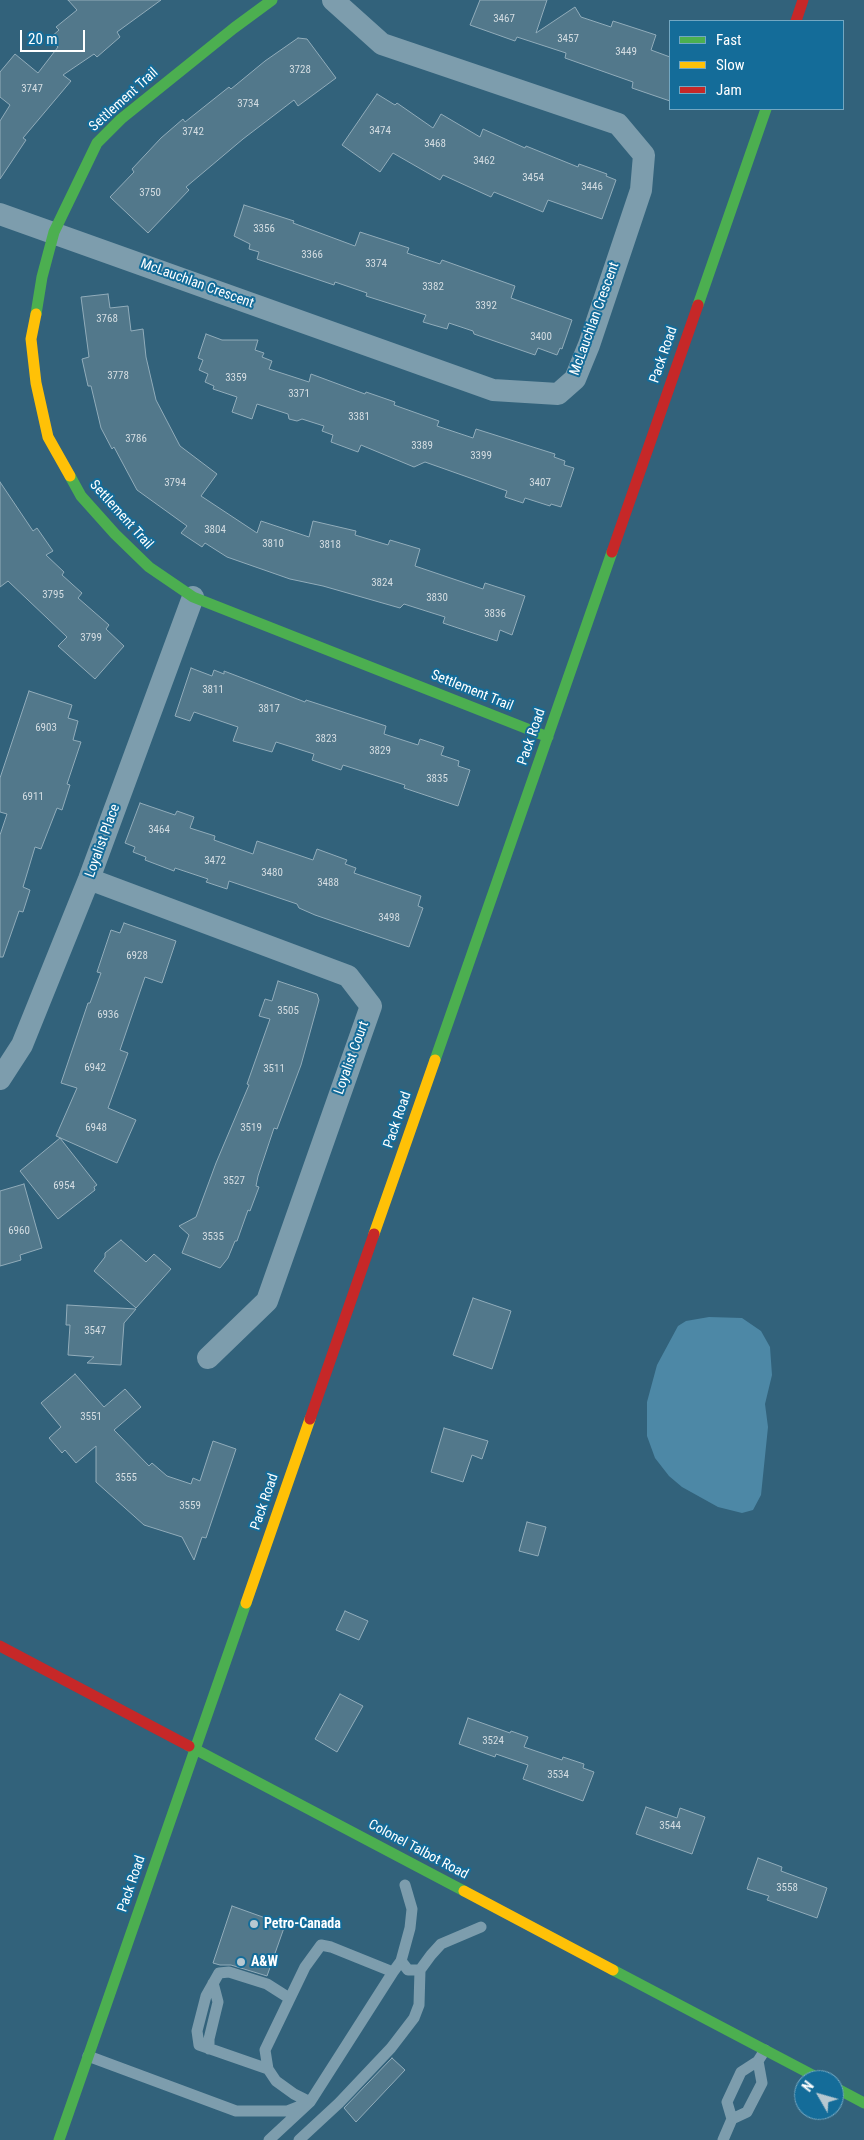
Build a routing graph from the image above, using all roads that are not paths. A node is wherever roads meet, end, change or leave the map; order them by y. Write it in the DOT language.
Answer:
graph roads {
  1 [pos="272,0"];
  2 [pos="333,0"];
  3 [pos="803,0"];
  4 [pos="796,20"];
  5 [pos="766,110"];
  6 [pos="0,214"];
  7 [pos="54,232"];
  8 [pos="193,597"];
  9 [pos="548,737"];
  10 [pos="89,879"];
  11 [pos="0,1079"];
  12 [pos="208,1358"];
  13 [pos="0,1646"];
  14 [pos="195,1749"];
  15 [pos="405,1886"];
  16 [pos="481,1927"];
  17 [pos="401,1960"];
  18 [pos="420,1970"];
  19 [pos="393,1972"];
  20 [pos="289,1998"];
  21 [pos="765,2050"];
  22 [pos="88,2056"];
  23 [pos="758,2061"];
  24 [pos="268,2069"];
  25 [pos="803,2070"];
  26 [pos="844,2092"];
  27 [pos="310,2102"];
  28 [pos="864,2103"];
  29 [pos="732,2119"];
  30 [pos="59,2140"];
  31 [pos="269,2140"];
  32 [pos="299,2140"];
  33 [pos="723,2140"];
  1 -- 7 [label="street, Settlement Trail"];
  2 -- 7 [label="street, McLauchlan Crescent"];
  3 -- 4 [label="street"];
  5 -- 9 [label="street, Pack Road"];
  6 -- 7 [label="street, McLauchlan Crescent"];
  7 -- 8 [label="street, Settlement Trail"];
  8 -- 9 [label="street, Settlement Trail"];
  8 -- 10 [label="street, Loyalist Place"];
  9 -- 14 [label="street, Pack Road"];
  10 -- 11 [label="street, Loyalist Place"];
  10 -- 12 [label="street, Loyalist Court"];
  13 -- 14 [label="street, Colonel Talbot Road"];
  14 -- 21 [label="street, Colonel Talbot Road"];
  14 -- 22 [label="street, Pack Road"];
  15 -- 17 [label="lane"];
  16 -- 18 [label="lane"];
  17 -- 18 [label="lane"];
  17 -- 19 [label="lane"];
  18 -- 32 [label="lane"];
  19 -- 20 [label="lane"];
  19 -- 27 [label="lane"];
  20 -- 24 [label="lane"];
  20 -- 24 [label="lane"];
  21 -- 23 [label="lane"];
  21 -- 25 [label="street, Colonel Talbot Road"];
  22 -- 27 [label="lane"];
  22 -- 30 [label="street, Pack Road"];
  23 -- 29 [label="lane"];
  23 -- 29 [label="lane"];
  24 -- 27 [label="lane"];
  26 -- 28 [label="street"];
  27 -- 31 [label="lane"];
  29 -- 33 [label="lane"];
}
